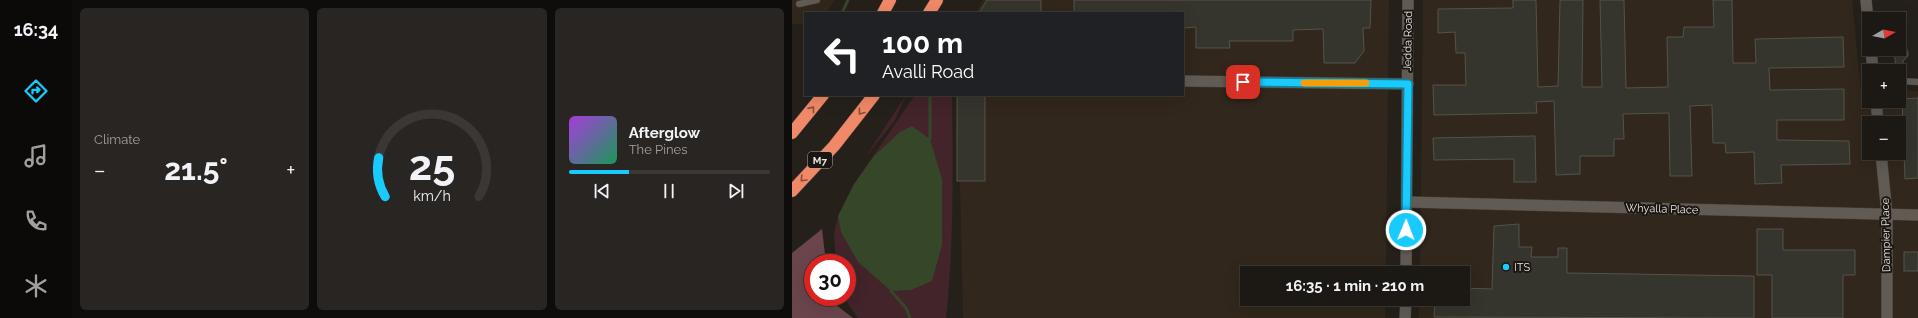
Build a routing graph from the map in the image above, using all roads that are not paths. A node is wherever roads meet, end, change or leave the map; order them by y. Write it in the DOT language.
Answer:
graph roads {
  1 [pos="817,0"];
  2 [pos="890,0"];
  3 [pos="937,0"];
  4 [pos="1408,0"];
  5 [pos="1866,0"];
  6 [pos="799,4"];
  7 [pos="883,12"];
  8 [pos="930,12"];
  9 [pos="1867,12"];
  10 [pos="1184,81"];
  11 [pos="1906,81"];
  12 [pos="1918,82"];
  13 [pos="1408,84"];
  14 [pos="822,96"];
  15 [pos="873,96"];
  16 [pos="796,128"];
  17 [pos="1882,160"];
  18 [pos="792,191"];
  19 [pos="1407,202"];
  20 [pos="1887,215"];
  21 [pos="1918,215"];
  22 [pos="1406,266"];
  23 [pos="1406,306"];
  24 [pos="1405,318"];
  25 [pos="1887,318"];
  1 -- 6 [label="lane"];
  2 -- 7 [label="highway"];
  3 -- 8 [label="highway"];
  4 -- 13 [label="street, Jedda Road"];
  5 -- 9 [label="street"];
  10 -- 13 [label="street"];
  11 -- 12 [label="lane"];
  13 -- 19 [label="street, Jedda Road"];
  16 -- 14 [label="highway, one-way"];
  15 -- 18 [label="highway, M7, one-way"];
  17 -- 20 [label="street, Dampier Place"];
  19 -- 20 [label="street, Whyalla Place"];
  19 -- 22 [label="street, Jedda Road"];
  20 -- 21 [label="street, Whyalla Place"];
  20 -- 25 [label="street, Dampier Place"];
  23 -- 24 [label="street"];
}
